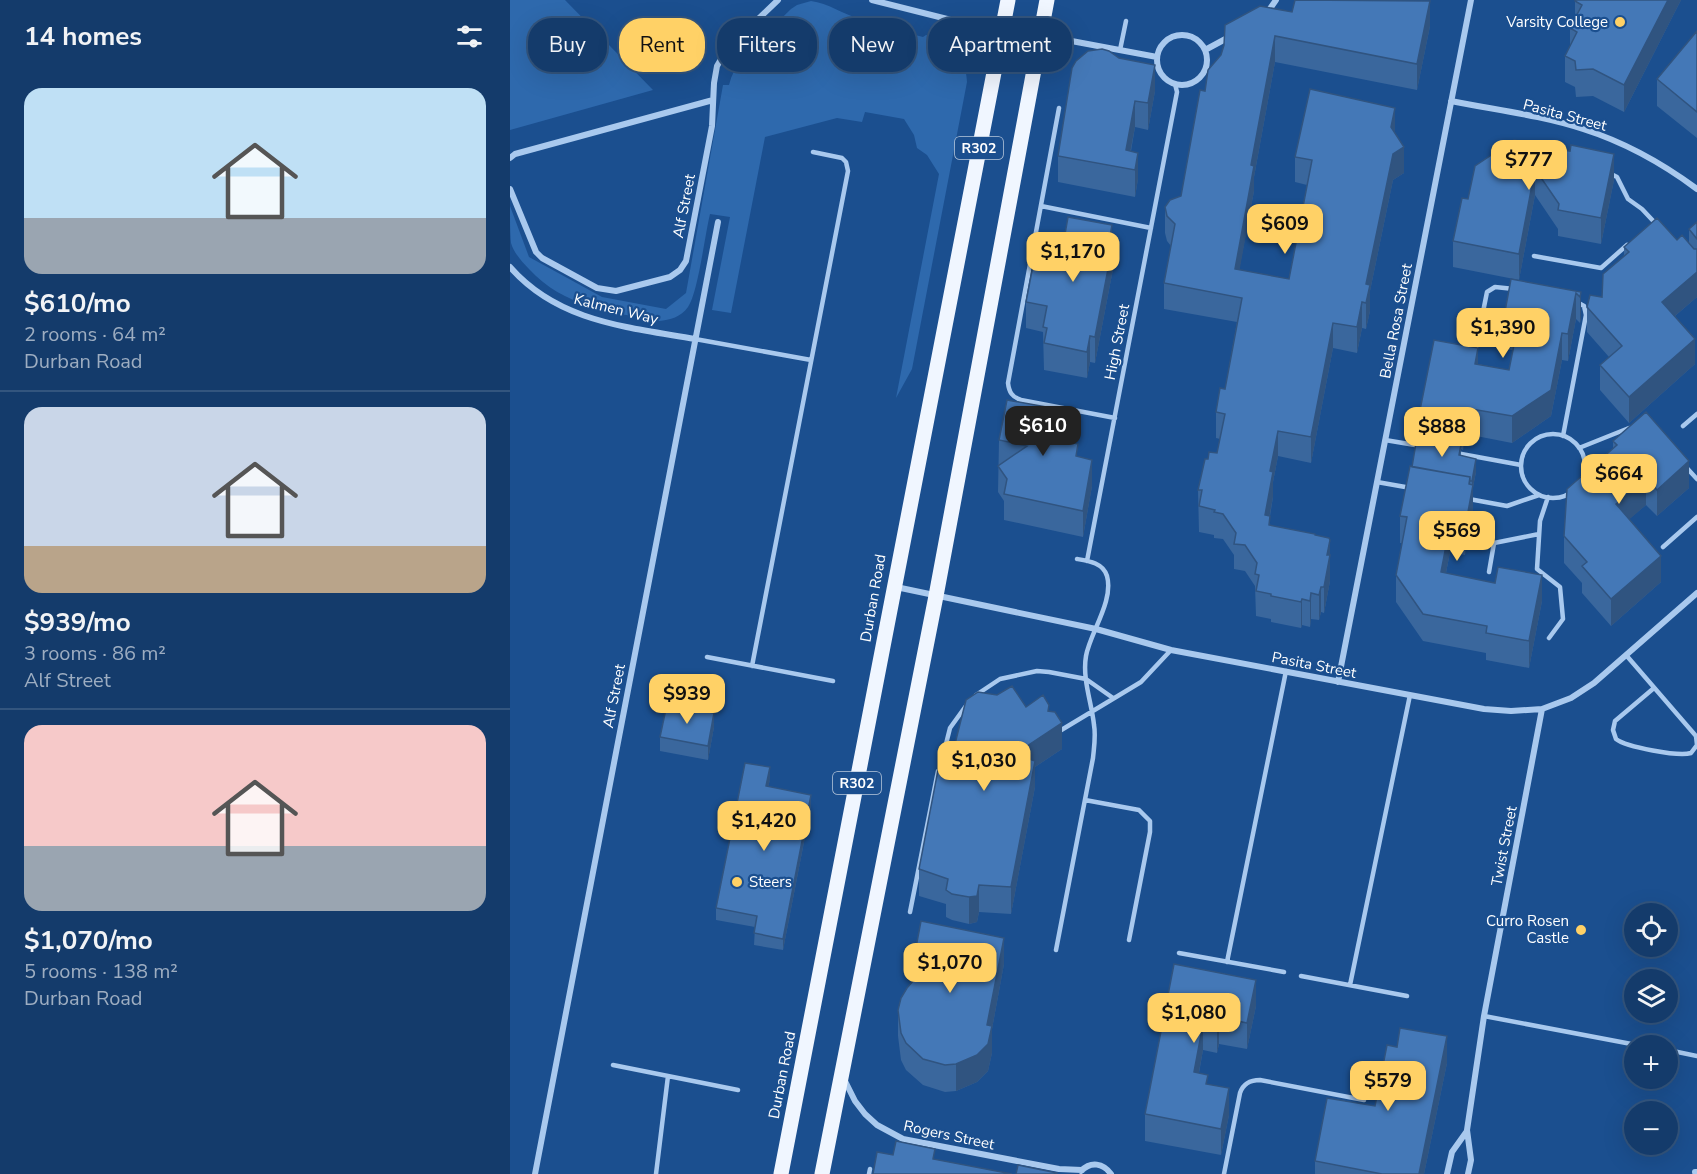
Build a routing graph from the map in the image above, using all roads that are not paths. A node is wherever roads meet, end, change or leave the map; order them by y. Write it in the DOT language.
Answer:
graph roads {
  1 [pos="778,0"];
  2 [pos="872,0"];
  3 [pos="1008,0"];
  4 [pos="1047,0"];
  5 [pos="1276,0"];
  6 [pos="1471,0"];
  7 [pos="1265,16"];
  8 [pos="943,18"];
  9 [pos="1004,18"];
  10 [pos="1043,18"];
  11 [pos="1126,21"];
  12 [pos="1236,33"];
  13 [pos="1072,41"];
  14 [pos="1120,50"];
  15 [pos="1205,50"];
  16 [pos="1156,57"];
  17 [pos="993,72"];
  18 [pos="1033,72"];
  19 [pos="1175,84"];
  20 [pos="713,100"];
  21 [pos="1451,101"];
  22 [pos="1059,108"];
  23 [pos="813,152"];
  24 [pos="510,158"];
  25 [pos="1600,169"];
  26 [pos="510,189"];
  27 [pos="1697,189"];
  28 [pos="1041,206"];
  29 [pos="718,222"];
  30 [pos="1654,222"];
  31 [pos="1152,228"];
  32 [pos="1645,230"];
  33 [pos="1660,230"];
  34 [pos="1636,237"];
  35 [pos="1534,256"];
  36 [pos="510,267"];
  37 [pos="1521,291"];
  38 [pos="1565,299"];
  39 [pos="695,339"];
  40 [pos="1473,358"];
  41 [pos="811,360"];
  42 [pos="1697,414"];
  43 [pos="1115,418"];
  44 [pos="1636,425"];
  45 [pos="1683,426"];
  46 [pos="1563,436"];
  47 [pos="1385,440"];
  48 [pos="1428,448"];
  49 [pos="1579,448"];
  50 [pos="1452,452"];
  51 [pos="1682,463"];
  52 [pos="1521,465"];
  53 [pos="1697,480"];
  54 [pos="1377,482"];
  55 [pos="1418,489"];
  56 [pos="1539,495"];
  57 [pos="1461,497"];
  58 [pos="1548,497"];
  59 [pos="1697,517"];
  60 [pos="1539,534"];
  61 [pos="1663,546"];
  62 [pos="1077,559"];
  63 [pos="1087,561"];
  64 [pos="1489,572"];
  65 [pos="893,586"];
  66 [pos="1697,593"];
  67 [pos="936,596"];
  68 [pos="1096,629"];
  69 [pos="1549,638"];
  70 [pos="1171,650"];
  71 [pos="1626,655"];
  72 [pos="707,657"];
  73 [pos="752,666"];
  74 [pos="1286,671"];
  75 [pos="1086,679"];
  76 [pos="833,681"];
  77 [pos="1338,681"];
  78 [pos="1654,688"];
  79 [pos="1410,695"];
  80 [pos="1113,698"];
  81 [pos="1542,709"];
  82 [pos="1092,711"];
  83 [pos="1052,735"];
  84 [pos="944,750"];
  85 [pos="941,760"];
  86 [pos="1085,800"];
  87 [pos="910,912"];
  88 [pos="1129,940"];
  89 [pos="1056,951"];
  90 [pos="1179,953"];
  91 [pos="1227,962"];
  92 [pos="1284,972"];
  93 [pos="1301,976"];
  94 [pos="1350,985"];
  95 [pos="1407,996"];
  96 [pos="1485,1016"];
  97 [pos="1624,1043"];
  98 [pos="1678,1052"];
  99 [pos="1697,1056"];
  100 [pos="613,1065"];
  101 [pos="842,1072"];
  102 [pos="668,1076"];
  103 [pos="738,1090"];
  104 [pos="1364,1100"];
  105 [pos="1467,1130"];
  106 [pos="1081,1172"];
  107 [pos="535,1174"];
  108 [pos="656,1174"];
  109 [pos="781,1174"];
  110 [pos="822,1174"];
  111 [pos="1111,1174"];
  112 [pos="1224,1174"];
  113 [pos="1447,1174"];
  114 [pos="1468,1174"];
  1 -- 20 [label="street, Alf Street"];
  2 -- 8 [label="street"];
  3 -- 9 [label="main road, R302"];
  4 -- 10 [label="main road, R302"];
  5 -- 7 [label="street"];
  6 -- 21 [label="street, Bella Rosa Street"];
  11 -- 14 [label="lane"];
  12 -- 15 [label="street"];
  13 -- 14 [label="street"];
  14 -- 16 [label="street"];
  15 -- 16 [label="street"];
  15 -- 19 [label="street"];
  16 -- 19 [label="street"];
  17 -- 65 [label="main road, Durban Road / R302"];
  18 -- 67 [label="main road, R302"];
  19 -- 31 [label="lane, High Street"];
  20 -- 24 [label="street"];
  20 -- 26 [label="street, Alf Street"];
  21 -- 27 [label="street, Pasita Street"];
  21 -- 47 [label="street, Bella Rosa Street"];
  22 -- 28 [label="lane"];
  23 -- 41 [label="lane"];
  25 -- 30 [label="lane"];
  28 -- 31 [label="lane"];
  28 -- 43 [label="lane"];
  29 -- 39 [label="street, Alf Street"];
  30 -- 32 [label="lane"];
  30 -- 33 [label="lane"];
  31 -- 43 [label="lane, High Street"];
  34 -- 35 [label="lane"];
  36 -- 39 [label="street, Kalmen Way"];
  37 -- 40 [label="lane"];
  38 -- 46 [label="lane"];
  39 -- 41 [label="lane"];
  39 -- 107 [label="street, Alf Street"];
  41 -- 73 [label="lane"];
  42 -- 45 [label="lane"];
  43 -- 63 [label="lane, High Street"];
  44 -- 49 [label="lane"];
  46 -- 49 [label="lane"];
  46 -- 52 [label="lane"];
  47 -- 48 [label="lane"];
  47 -- 54 [label="street, Bella Rosa Street"];
  49 -- 58 [label="lane"];
  50 -- 52 [label="lane"];
  51 -- 53 [label="lane"];
  52 -- 56 [label="lane"];
  54 -- 55 [label="lane"];
  54 -- 77 [label="street, Bella Rosa Street"];
  56 -- 57 [label="lane"];
  56 -- 58 [label="lane"];
  58 -- 60 [label="lane"];
  59 -- 61 [label="lane"];
  60 -- 64 [label="lane"];
  60 -- 69 [label="lane"];
  62 -- 63 [label="lane"];
  63 -- 68 [label="lane"];
  65 -- 67 [label="street, Pasita Street"];
  65 -- 109 [label="main road, Durban Road / R302"];
  66 -- 71 [label="street, Pasita Street"];
  67 -- 68 [label="street, Pasita Street"];
  67 -- 101 [label="main road, R302"];
  68 -- 70 [label="street, Pasita Street"];
  68 -- 75 [label="lane"];
  70 -- 74 [label="street, Pasita Street"];
  70 -- 80 [label="lane"];
  71 -- 78 [label="lane"];
  71 -- 81 [label="street, Pasita Street"];
  72 -- 73 [label="lane"];
  73 -- 76 [label="lane"];
  74 -- 77 [label="street, Pasita Street"];
  74 -- 91 [label="lane"];
  75 -- 80 [label="lane"];
  75 -- 82 [label="lane"];
  75 -- 84 [label="lane"];
  77 -- 79 [label="street, Pasita Street"];
  78 -- 78 [label="lane"];
  79 -- 81 [label="street, Pasita Street"];
  79 -- 94 [label="lane"];
  80 -- 82 [label="lane"];
  81 -- 96 [label="street, Twist Street"];
  82 -- 83 [label="lane"];
  82 -- 86 [label="lane"];
  85 -- 87 [label="lane"];
  86 -- 88 [label="lane"];
  86 -- 89 [label="lane"];
  90 -- 91 [label="lane"];
  91 -- 92 [label="lane"];
  93 -- 94 [label="lane"];
  94 -- 95 [label="lane"];
  96 -- 97 [label="lane"];
  96 -- 105 [label="street, Twist Street"];
  98 -- 99 [label="lane"];
  100 -- 102 [label="lane"];
  101 -- 106 [label="street, Rogers Street"];
  101 -- 110 [label="main road, R302"];
  102 -- 103 [label="lane"];
  102 -- 108 [label="lane"];
  104 -- 112 [label="lane"];
  105 -- 113 [label="street, Twist Street"];
  105 -- 114 [label="street, Twist Street"];
  106 -- 111 [label="street, Rogers Street"];
}
